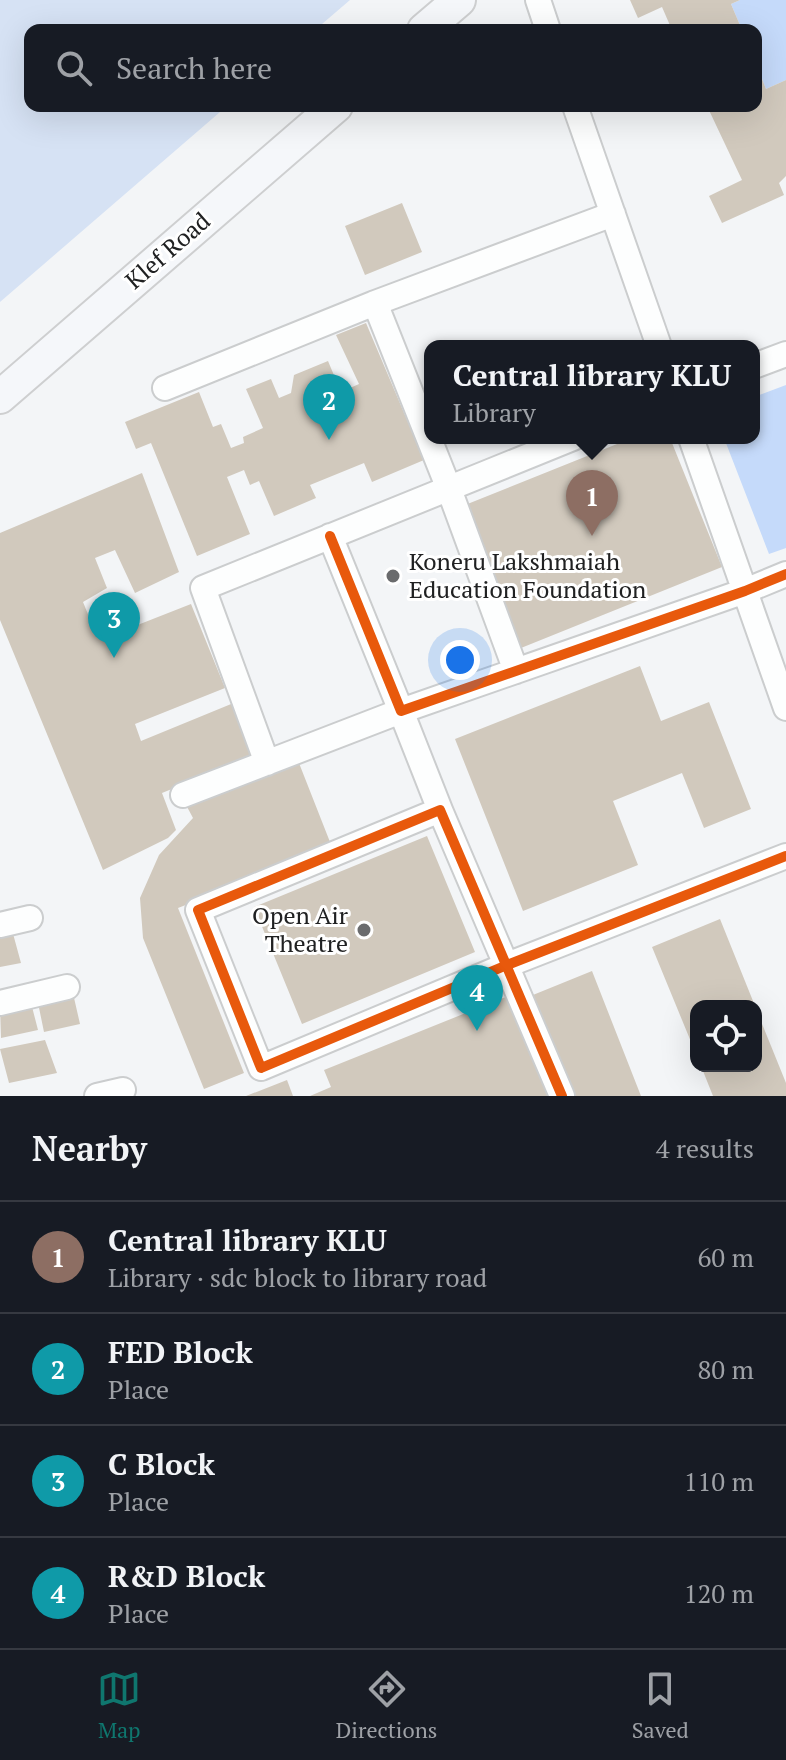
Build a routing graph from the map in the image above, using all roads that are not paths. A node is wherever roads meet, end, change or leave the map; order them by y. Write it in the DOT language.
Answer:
graph roads {
  1 [pos="459,0"];
  2 [pos="538,0"];
  3 [pos="431,24"];
  4 [pos="546,24"];
  5 [pos="329,112"];
  6 [pos="577,112"];
  7 [pos="613,214"];
  8 [pos="375,303"];
  9 [pos="657,340"];
  10 [pos="786,354"];
  11 [pos="760,364"];
  12 [pos="165,388"];
  13 [pos="0,397"];
  14 [pos="424,426"];
  15 [pos="431,444"];
  16 [pos="558,444"];
  17 [pos="693,444"];
  18 [pos="449,489"];
  19 [pos="330,536"];
  20 [pos="786,574"];
  21 [pos="745,591"];
  22 [pos="516,671"];
  23 [pos="786,708"];
  24 [pos="401,711"];
  25 [pos="267,763"];
  26 [pos="183,795"];
  27 [pos="440,810"];
  28 [pos="786,856"];
  29 [pos="30,918"];
  30 [pos="0,925"];
  31 [pos="507,965"];
  32 [pos="67,987"];
  33 [pos="0,1003"];
  34 [pos="123,1090"];
  35 [pos="97,1096"];
  36 [pos="562,1096"];
  1 -- 3 [label="main road"];
  2 -- 4 [label="street"];
  5 -- 13 [label="main road, Klef Road"];
  6 -- 7 [label="street"];
  7 -- 8 [label="street"];
  7 -- 9 [label="street"];
  8 -- 12 [label="street"];
  8 -- 14 [label="street"];
  10 -- 11 [label="street"];
  15 -- 18 [label="street"];
  16 -- 18 [label="street"];
  17 -- 21 [label="street"];
  18 -- 19 [label="street"];
  18 -- 22 [label="street"];
  19 -- 24 [label="street"];
  19 -- 25 [label="street"];
  20 -- 21 [label="street"];
  21 -- 22 [label="street"];
  21 -- 23 [label="street"];
  22 -- 24 [label="street"];
  24 -- 25 [label="street"];
  24 -- 27 [label="street"];
  25 -- 26 [label="street"];
  27 -- 31 [label="street"];
  27 -- 31 [label="street"];
  28 -- 31 [label="street"];
  29 -- 30 [label="street"];
  31 -- 36 [label="street"];
  32 -- 33 [label="street"];
  34 -- 35 [label="street"];
}
